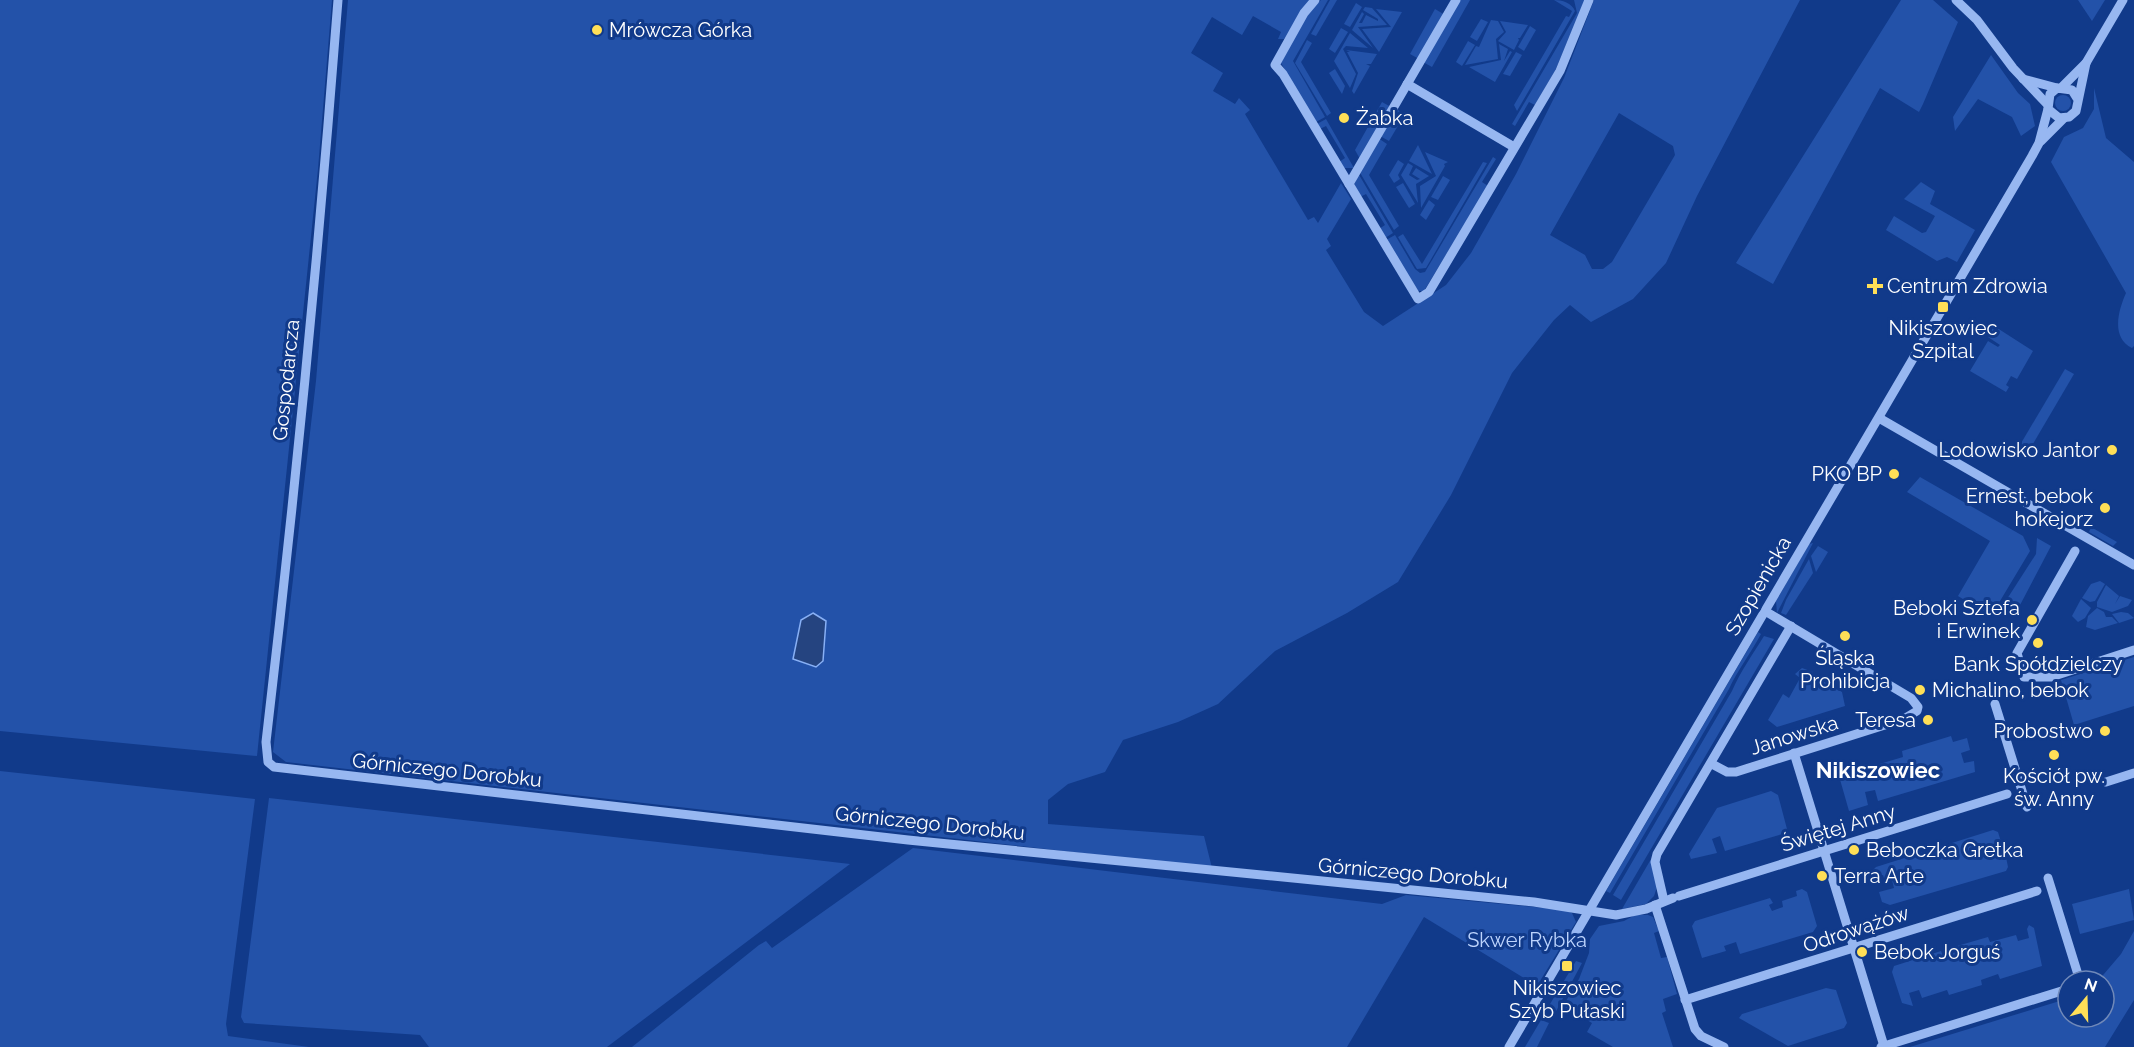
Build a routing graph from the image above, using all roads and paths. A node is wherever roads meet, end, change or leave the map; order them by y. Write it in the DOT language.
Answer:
graph roads {
  1 [pos="338,0"];
  2 [pos="1315,0"];
  3 [pos="1456,0"];
  4 [pos="1589,0"];
  5 [pos="1956,0"];
  6 [pos="2123,0"];
  7 [pos="2086,63"];
  8 [pos="2023,79"];
  9 [pos="1407,84"];
  10 [pos="2060,87"];
  11 [pos="2077,98"];
  12 [pos="2048,106"];
  13 [pos="2064,118"];
  14 [pos="2039,143"];
  15 [pos="1515,147"];
  16 [pos="1349,184"];
  17 [pos="1880,418"];
  18 [pos="2078,546"];
  19 [pos="2134,566"];
  20 [pos="1765,611"];
  21 [pos="1791,626"];
  22 [pos="2134,650"];
  23 [pos="1995,705"];
  24 [pos="1902,720"];
  25 [pos="1888,724"];
  26 [pos="1794,753"];
  27 [pos="268,762"];
  28 [pos="1712,764"];
  29 [pos="2134,773"];
  30 [pos="2106,782"];
  31 [pos="2014,792"];
  32 [pos="2027,807"];
  33 [pos="1824,851"];
  34 [pos="1668,900"];
  35 [pos="1591,909"];
  36 [pos="1854,948"];
  37 [pos="2076,969"];
  38 [pos="2056,993"];
  39 [pos="1685,1000"];
  40 [pos="1509,1047"];
  41 [pos="1724,1047"];
  42 [pos="1883,1047"];
  1 -- 27 [label="street, Gospodarcza"];
  2 -- 16 [label="street"];
  3 -- 9 [label="street"];
  4 -- 15 [label="street"];
  5 -- 8 [label="street"];
  6 -- 7 [label="street"];
  7 -- 10 [label="street"];
  7 -- 11 [label="street"];
  8 -- 10 [label="street"];
  8 -- 12 [label="street"];
  9 -- 15 [label="street"];
  9 -- 16 [label="street"];
  10 -- 11 [label="street"];
  10 -- 12 [label="street"];
  11 -- 13 [label="street"];
  12 -- 13 [label="street"];
  12 -- 14 [label="street, Szopienicka"];
  13 -- 14 [label="street, Szopienicka"];
  14 -- 17 [label="street, Szopienicka"];
  15 -- 16 [label="street"];
  17 -- 18 [label="street"];
  17 -- 20 [label="street, Szopienicka"];
  18 -- 19 [label="street"];
  18 -- 22 [label="street"];
  20 -- 21 [label="street"];
  20 -- 35 [label="street, Szopienicka"];
  21 -- 24 [label="street"];
  21 -- 28 [label="street, Janowska"];
  23 -- 31 [label="street"];
  25 -- 26 [label="street, Janowska"];
  26 -- 28 [label="street, Janowska"];
  26 -- 33 [label="street"];
  27 -- 35 [label="street, Górniczego Dorobku"];
  28 -- 34 [label="street, Janowska"];
  29 -- 30 [label="street"];
  31 -- 32 [label="street"];
  31 -- 33 [label="street, Świętej Anny"];
  33 -- 34 [label="street, Świętej Anny"];
  33 -- 36 [label="street"];
  34 -- 35 [label="street, Świętej Anny"];
  34 -- 39 [label="street, Janowska"];
  35 -- 40 [label="street, Szopienicka"];
  36 -- 37 [label="street, Odrowążów"];
  36 -- 39 [label="street, Odrowążów"];
  36 -- 42 [label="street"];
  38 -- 42 [label="street"];
  39 -- 41 [label="street, Janowska"];
}
